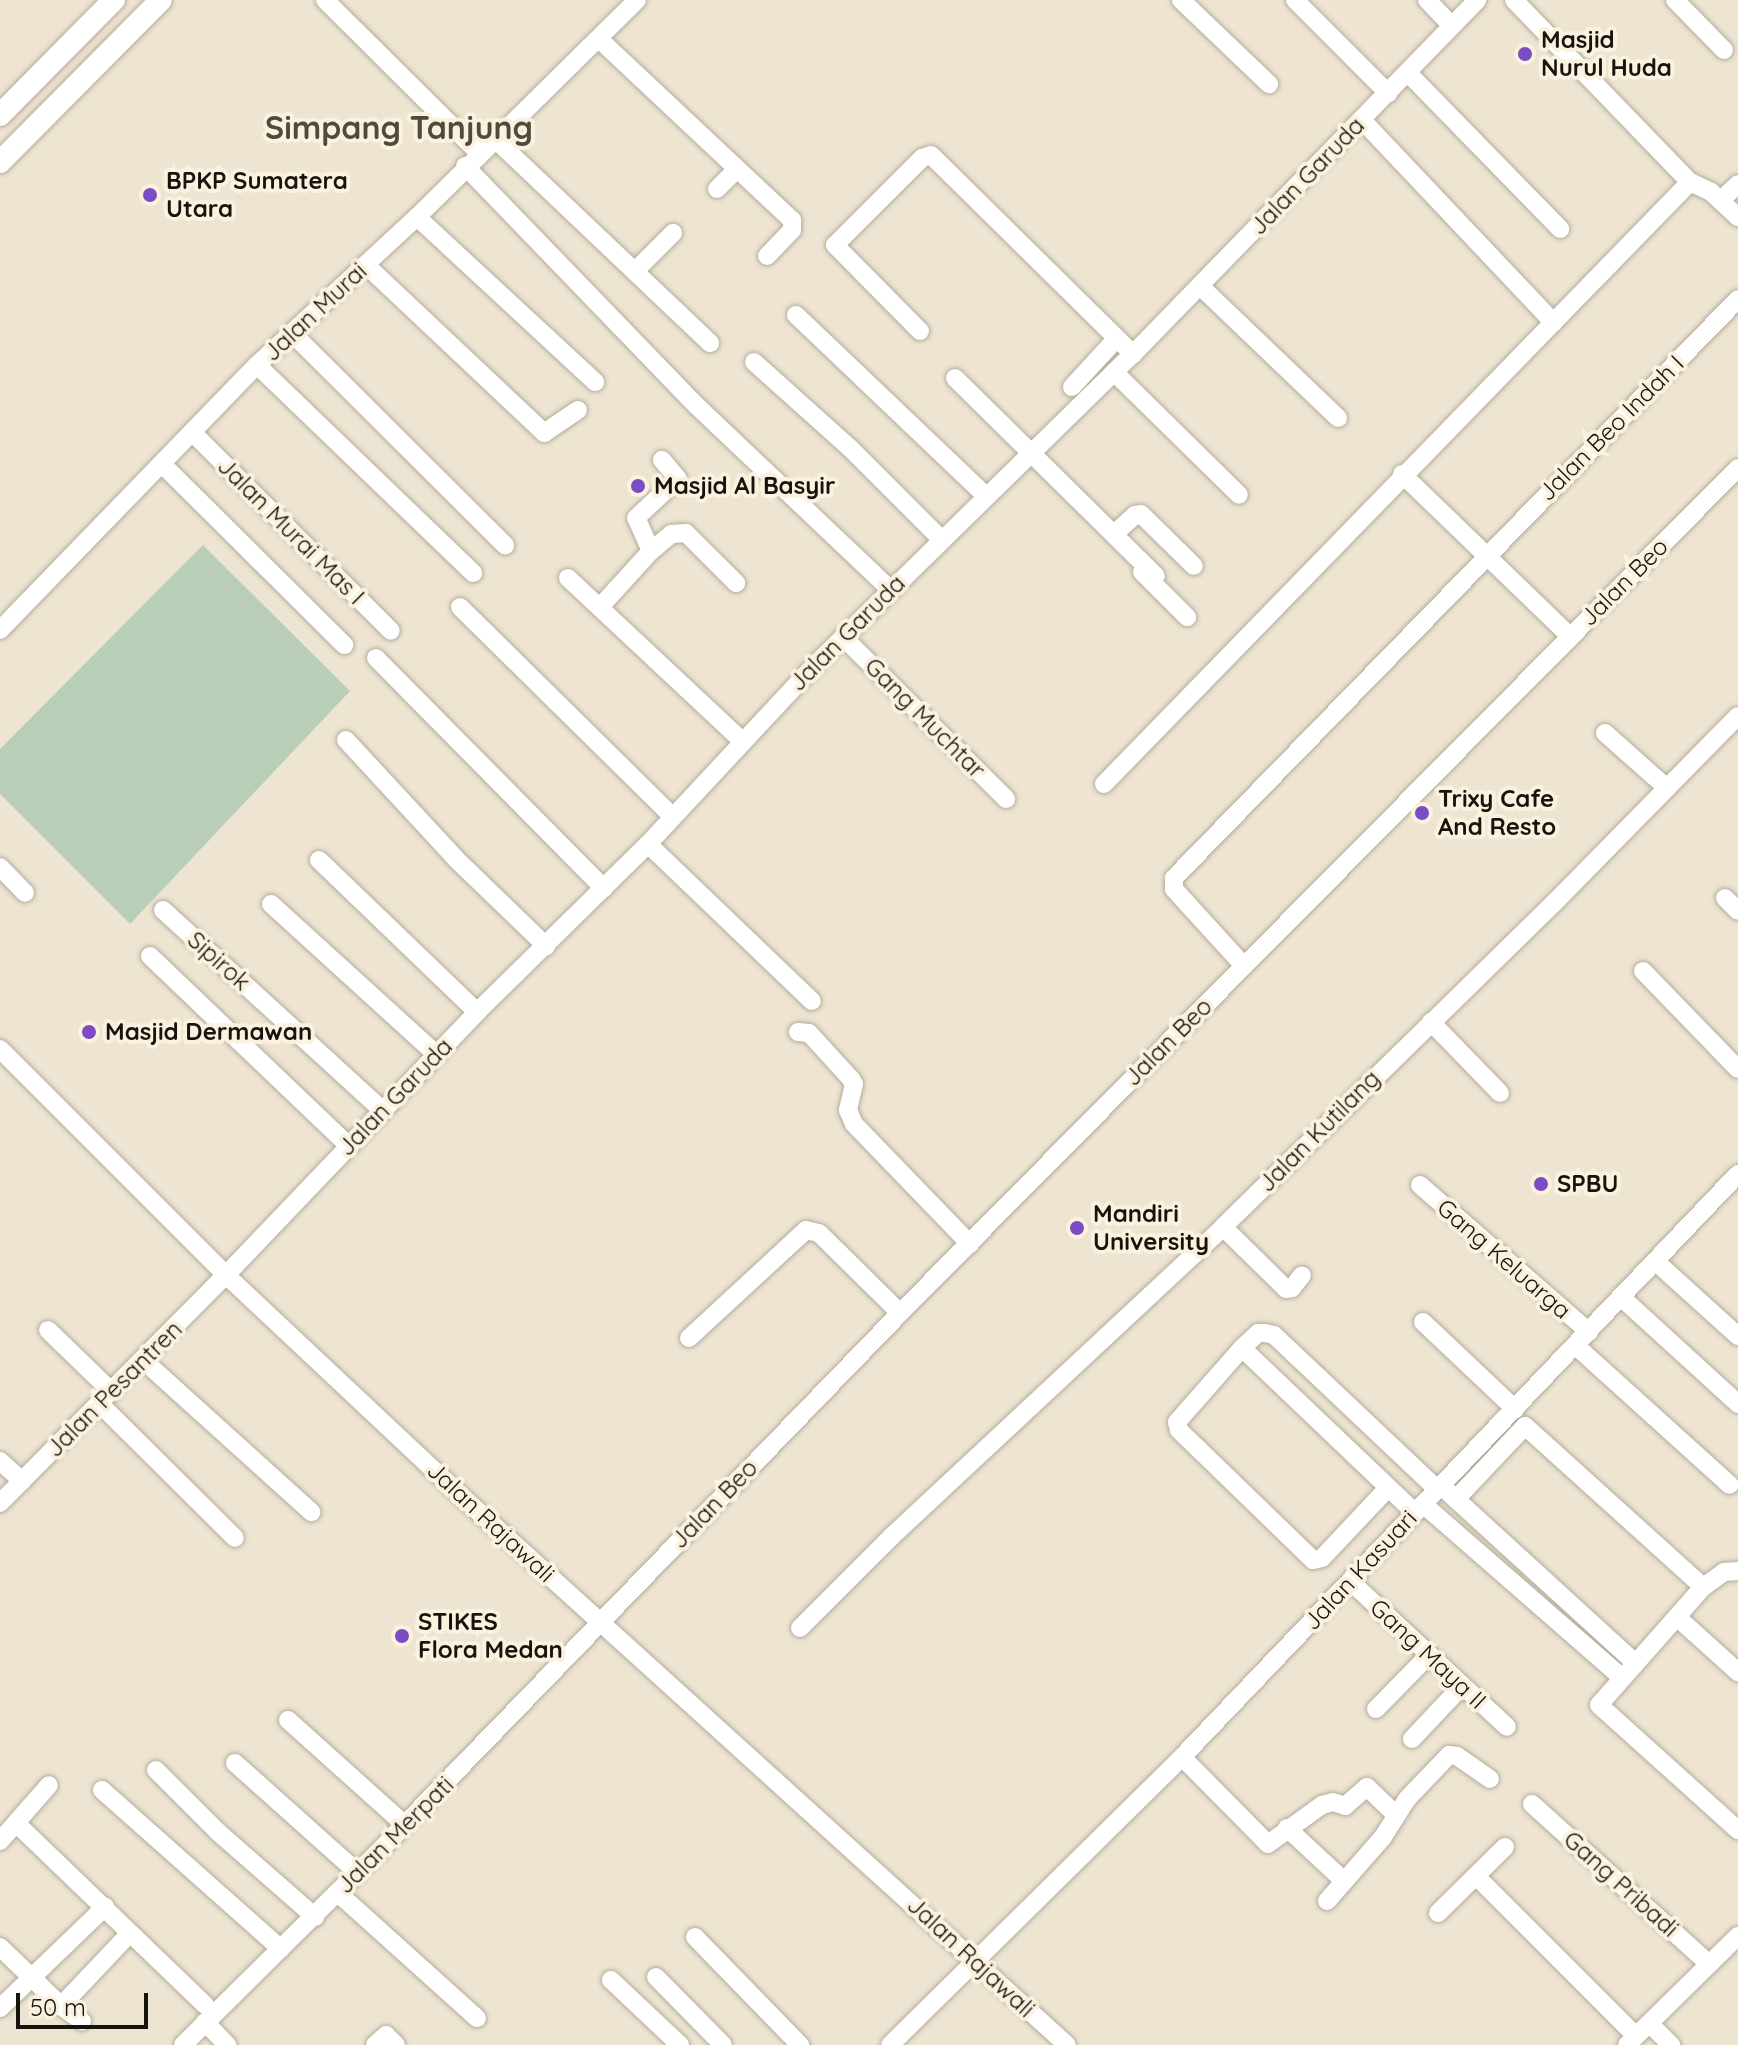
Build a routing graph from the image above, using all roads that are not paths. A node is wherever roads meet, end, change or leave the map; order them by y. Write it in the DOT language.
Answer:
graph roads {
  1 [pos="114,0"];
  2 [pos="161,0"];
  3 [pos="325,0"];
  4 [pos="637,0"];
  5 [pos="1181,0"];
  6 [pos="1295,0"];
  7 [pos="1427,0"];
  8 [pos="1477,0"];
  9 [pos="1514,0"];
  10 [pos="1675,0"];
  11 [pos="1452,26"];
  12 [pos="599,39"];
  13 [pos="1724,50"];
  14 [pos="1408,73"];
  15 [pos="1269,84"];
  16 [pos="1388,93"];
  17 [pos="0,115"];
  18 [pos="1362,120"];
  19 [pos="494,138"];
  20 [pos="472,160"];
  21 [pos="0,162"];
  22 [pos="737,169"];
  23 [pos="1690,182"];
  24 [pos="1738,184"];
  25 [pos="717,189"];
  26 [pos="1721,200"];
  27 [pos="417,217"];
  28 [pos="1738,217"];
  29 [pos="1560,229"];
  30 [pos="673,233"];
  31 [pos="767,256"];
  32 [pos="366,265"];
  33 [pos="635,271"];
  34 [pos="1200,286"];
  35 [pos="1738,299"];
  36 [pos="796,315"];
  37 [pos="1554,323"];
  38 [pos="920,331"];
  39 [pos="292,333"];
  40 [pos="1116,339"];
  41 [pos="710,343"];
  42 [pos="1133,354"];
  43 [pos="754,362"];
  44 [pos="257,365"];
  45 [pos="1114,372"];
  46 [pos="955,378"];
  47 [pos="595,382"];
  48 [pos="1072,387"];
  49 [pos="578,410"];
  50 [pos="1338,418"];
  51 [pos="192,432"];
  52 [pos="1029,455"];
  53 [pos="662,460"];
  54 [pos="162,464"];
  55 [pos="1738,468"];
  56 [pos="1402,474"];
  57 [pos="1239,495"];
  58 [pos="986,496"];
  59 [pos="1114,534"];
  60 [pos="941,539"];
  61 [pos="505,545"];
  62 [pos="651,551"];
  63 [pos="1485,556"];
  64 [pos="1194,566"];
  65 [pos="473,573"];
  66 [pos="1156,576"];
  67 [pos="568,578"];
  68 [pos="736,583"];
  69 [pos="890,589"];
  70 [pos="460,607"];
  71 [pos="600,607"];
  72 [pos="1187,617"];
  73 [pos="0,630"];
  74 [pos="391,631"];
  75 [pos="1570,636"];
  76 [pos="843,637"];
  77 [pos="344,645"];
  78 [pos="376,658"];
  79 [pos="1738,716"];
  80 [pos="1605,733"];
  81 [pos="346,740"];
  82 [pos="743,742"];
  83 [pos="1104,784"];
  84 [pos="1667,788"];
  85 [pos="1006,799"];
  86 [pos="673,817"];
  87 [pos="648,844"];
  88 [pos="319,860"];
  89 [pos="0,867"];
  90 [pos="604,888"];
  91 [pos="25,893"];
  92 [pos="271,904"];
  93 [pos="163,910"];
  94 [pos="546,946"];
  95 [pos="150,956"];
  96 [pos="1244,966"];
  97 [pos="1643,971"];
  98 [pos="812,1001"];
  99 [pos="477,1012"];
  100 [pos="1431,1022"];
  101 [pos="798,1032"];
  102 [pos="437,1055"];
  103 [pos="3,1057"];
  104 [pos="1738,1069"];
  105 [pos="1500,1093"];
  106 [pos="382,1110"];
  107 [pos="348,1145"];
  108 [pos="1738,1174"];
  109 [pos="1420,1185"];
  110 [pos="1223,1227"];
  111 [pos="970,1244"];
  112 [pos="1655,1261"];
  113 [pos="226,1275"];
  114 [pos="1302,1275"];
  115 [pos="1621,1297"];
  116 [pos="900,1313"];
  117 [pos="1423,1322"];
  118 [pos="48,1330"];
  119 [pos="1738,1336"];
  120 [pos="689,1338"];
  121 [pos="1582,1339"];
  122 [pos="1242,1348"];
  123 [pos="143,1360"];
  124 [pos="106,1398"];
  125 [pos="1738,1404"];
  126 [pos="1515,1409"];
  127 [pos="0,1461"];
  128 [pos="22,1481"];
  129 [pos="1730,1485"];
  130 [pos="1439,1486"];
  131 [pos="1388,1488"];
  132 [pos="1456,1499"];
  133 [pos="0,1503"];
  134 [pos="1418,1508"];
  135 [pos="311,1512"];
  136 [pos="235,1538"];
  137 [pos="1738,1571"];
  138 [pos="1350,1581"];
  139 [pos="1703,1587"];
  140 [pos="1678,1618"];
  141 [pos="601,1620"];
  142 [pos="800,1628"];
  143 [pos="1429,1655"];
  144 [pos="1635,1663"];
  145 [pos="1738,1672"];
  146 [pos="1621,1677"];
  147 [pos="1462,1686"];
  148 [pos="1376,1709"];
  149 [pos="288,1720"];
  150 [pos="1507,1727"];
  151 [pos="1412,1739"];
  152 [pos="1182,1757"];
  153 [pos="235,1763"];
  154 [pos="156,1770"];
  155 [pos="1490,1779"];
  156 [pos="49,1785"];
  157 [pos="102,1790"];
  158 [pos="1532,1804"];
  159 [pos="1396,1815"];
  160 [pos="17,1824"];
  161 [pos="405,1825"];
  162 [pos="1287,1828"];
  163 [pos="1738,1830"];
  164 [pos="0,1841"];
  165 [pos="1505,1847"];
  166 [pos="358,1873"];
  167 [pos="1476,1876"];
  168 [pos="1344,1881"];
  169 [pos="338,1893"];
  170 [pos="1327,1901"];
  171 [pos="105,1907"];
  172 [pos="1438,1913"];
  173 [pos="315,1917"];
  174 [pos="130,1933"];
  175 [pos="695,1937"];
  176 [pos="1735,1945"];
  177 [pos="0,1947"];
  178 [pos="281,1949"];
  179 [pos="978,1961"];
  180 [pos="1709,1964"];
  181 [pos="656,1977"];
  182 [pos="31,1979"];
  183 [pos="611,1980"];
  184 [pos="61,2006"];
  185 [pos="0,2008"];
  186 [pos="205,2014"];
  187 [pos="477,2018"];
  188 [pos="82,2021"];
  189 [pos="1638,2035"];
  190 [pos="183,2045"];
  191 [pos="227,2045"];
  192 [pos="375,2045"];
  193 [pos="396,2045"];
  194 [pos="680,2045"];
  195 [pos="723,2045"];
  196 [pos="800,2045"];
  197 [pos="890,2045"];
  198 [pos="1067,2045"];
  199 [pos="1671,2045"];
  1 -- 17 [label="main road"];
  2 -- 21 [label="main road"];
  3 -- 20 [label="street"];
  4 -- 12 [label="street, Jalan Murai"];
  5 -- 15 [label="street"];
  6 -- 16 [label="street"];
  7 -- 11 [label="street"];
  8 -- 11 [label="street, Jalan Garuda"];
  9 -- 23 [label="street"];
  10 -- 13 [label="street"];
  11 -- 14 [label="street, Jalan Garuda"];
  12 -- 19 [label="street, Jalan Murai"];
  12 -- 22 [label="street"];
  14 -- 16 [label="street, Jalan Garuda"];
  14 -- 29 [label="street"];
  16 -- 18 [label="street, Jalan Garuda"];
  18 -- 34 [label="street, Jalan Garuda"];
  18 -- 37 [label="street"];
  19 -- 20 [label="street, Jalan Murai"];
  19 -- 33 [label="street"];
  20 -- 27 [label="street, Jalan Murai"];
  20 -- 69 [label="street"];
  22 -- 25 [label="street"];
  22 -- 31 [label="street"];
  23 -- 26 [label="street"];
  23 -- 37 [label="street"];
  24 -- 26 [label="street"];
  26 -- 28 [label="street"];
  27 -- 32 [label="street, Jalan Murai"];
  27 -- 47 [label="street"];
  30 -- 33 [label="street"];
  32 -- 39 [label="street, Jalan Murai"];
  32 -- 49 [label="street"];
  33 -- 41 [label="street"];
  34 -- 42 [label="street, Jalan Garuda"];
  34 -- 50 [label="street"];
  35 -- 63 [label="street, Jalan Beo Indah I"];
  36 -- 58 [label="street"];
  37 -- 56 [label="street"];
  38 -- 40 [label="street"];
  39 -- 44 [label="street, Jalan Murai"];
  39 -- 61 [label="street"];
  40 -- 42 [label="street"];
  40 -- 48 [label="street"];
  42 -- 45 [label="street, Jalan Garuda"];
  43 -- 60 [label="street"];
  44 -- 51 [label="street, Jalan Murai"];
  44 -- 65 [label="street"];
  45 -- 52 [label="street, Jalan Garuda"];
  45 -- 57 [label="street"];
  46 -- 52 [label="street"];
  51 -- 54 [label="street, Jalan Murai"];
  51 -- 74 [label="street, Jalan Murai Mas I"];
  52 -- 58 [label="street, Jalan Garuda"];
  52 -- 59 [label="street"];
  52 -- 72 [label="street"];
  53 -- 62 [label="street"];
  54 -- 73 [label="street, Jalan Murai"];
  54 -- 77 [label="street"];
  55 -- 75 [label="street, Jalan Beo"];
  56 -- 63 [label="street"];
  56 -- 83 [label="street"];
  58 -- 60 [label="street, Jalan Garuda"];
  59 -- 64 [label="street"];
  59 -- 66 [label="street"];
  60 -- 69 [label="street, Jalan Garuda"];
  62 -- 68 [label="street"];
  62 -- 71 [label="street"];
  63 -- 75 [label="street"];
  63 -- 96 [label="street, Jalan Beo Indah I"];
  67 -- 71 [label="street"];
  69 -- 76 [label="street, Jalan Garuda"];
  70 -- 86 [label="street"];
  71 -- 82 [label="street"];
  75 -- 96 [label="street, Jalan Beo"];
  76 -- 82 [label="street, Jalan Garuda"];
  76 -- 85 [label="street, Gang Muchtar"];
  78 -- 90 [label="street"];
  79 -- 84 [label="street, Jalan Kutilang"];
  80 -- 84 [label="street"];
  81 -- 94 [label="street"];
  82 -- 86 [label="street, Jalan Garuda"];
  84 -- 100 [label="street, Jalan Kutilang"];
  86 -- 87 [label="street, Jalan Garuda"];
  87 -- 90 [label="street, Jalan Garuda"];
  87 -- 98 [label="street"];
  88 -- 99 [label="street"];
  89 -- 91 [label="street"];
  90 -- 94 [label="street, Jalan Garuda"];
  92 -- 102 [label="street"];
  93 -- 106 [label="street, Sipirok"];
  94 -- 99 [label="street, Jalan Garuda"];
  95 -- 107 [label="street"];
  96 -- 111 [label="street, Jalan Beo"];
  97 -- 104 [label="street"];
  99 -- 102 [label="street, Jalan Garuda"];
  100 -- 105 [label="street"];
  100 -- 110 [label="street, Jalan Kutilang"];
  101 -- 111 [label="street"];
  102 -- 106 [label="street, Jalan Garuda"];
  103 -- 113 [label="street, Jalan Rajawali"];
  106 -- 107 [label="street, Jalan Garuda"];
  107 -- 113 [label="street, Jalan Garuda"];
  108 -- 112 [label="street, Jalan Kasuari"];
  109 -- 121 [label="street, Gang Keluarga"];
  110 -- 114 [label="street"];
  110 -- 142 [label="street, Jalan Kutilang"];
  111 -- 116 [label="street, Jalan Beo"];
  112 -- 115 [label="street, Jalan Kasuari"];
  112 -- 119 [label="street"];
  113 -- 123 [label="street, Jalan Pesantren"];
  113 -- 141 [label="street, Jalan Rajawali"];
  115 -- 121 [label="street, Jalan Kasuari"];
  115 -- 125 [label="street"];
  116 -- 120 [label="street"];
  116 -- 141 [label="street, Jalan Beo"];
  117 -- 126 [label="street"];
  118 -- 124 [label="street"];
  121 -- 126 [label="street, Jalan Kasuari"];
  121 -- 129 [label="street, Gang Keluarga"];
  122 -- 130 [label="street"];
  122 -- 131 [label="street"];
  122 -- 131 [label="street"];
  123 -- 124 [label="street, Jalan Pesantren"];
  123 -- 135 [label="street"];
  124 -- 128 [label="street, Jalan Pesantren"];
  124 -- 136 [label="street"];
  126 -- 130 [label="street, Jalan Kasuari"];
  127 -- 128 [label="street"];
  128 -- 133 [label="street, Jalan Pesantren"];
  130 -- 132 [label="street"];
  130 -- 134 [label="street, Jalan Kasuari"];
  131 -- 134 [label="street"];
  132 -- 139 [label="street"];
  132 -- 144 [label="street"];
  134 -- 138 [label="street, Jalan Kasuari"];
  134 -- 146 [label="street"];
  137 -- 139 [label="street"];
  138 -- 143 [label="street, Gang Maya II"];
  138 -- 152 [label="street, Jalan Kasuari"];
  139 -- 140 [label="street"];
  140 -- 144 [label="street"];
  140 -- 145 [label="street"];
  141 -- 161 [label="street, Jalan Merpati"];
  141 -- 179 [label="street, Jalan Rajawali"];
  143 -- 147 [label="street, Gang Maya II"];
  143 -- 148 [label="street"];
  144 -- 146 [label="street"];
  146 -- 163 [label="street"];
  147 -- 150 [label="street, Gang Maya II"];
  147 -- 151 [label="street"];
  149 -- 161 [label="street"];
  152 -- 162 [label="street"];
  152 -- 179 [label="street, Jalan Kasuari"];
  153 -- 166 [label="street"];
  154 -- 173 [label="street"];
  155 -- 159 [label="street"];
  156 -- 160 [label="street"];
  157 -- 178 [label="street"];
  158 -- 180 [label="street, Gang Pribadi"];
  159 -- 162 [label="street"];
  159 -- 168 [label="street"];
  160 -- 164 [label="street"];
  160 -- 171 [label="street"];
  161 -- 166 [label="street, Jalan Merpati"];
  162 -- 168 [label="street"];
  165 -- 167 [label="street"];
  166 -- 169 [label="street, Jalan Merpati"];
  167 -- 172 [label="street"];
  167 -- 189 [label="street"];
  168 -- 170 [label="street"];
  169 -- 173 [label="street, Jalan Merpati"];
  169 -- 187 [label="street"];
  171 -- 174 [label="street"];
  171 -- 182 [label="street"];
  173 -- 178 [label="street, Jalan Merpati"];
  174 -- 184 [label="street"];
  174 -- 186 [label="street"];
  175 -- 196 [label="street"];
  176 -- 180 [label="street"];
  177 -- 182 [label="street"];
  178 -- 186 [label="street, Jalan Merpati"];
  179 -- 197 [label="street, Jalan Kasuari"];
  179 -- 198 [label="street, Jalan Rajawali"];
  180 -- 189 [label="street"];
  181 -- 195 [label="street"];
  182 -- 184 [label="street"];
  182 -- 185 [label="street"];
  183 -- 194 [label="street"];
  184 -- 188 [label="street"];
  186 -- 190 [label="street, Jalan Merpati"];
  186 -- 191 [label="street"];
  189 -- 199 [label="street"];
  192 -- 193 [label="street"];
}
